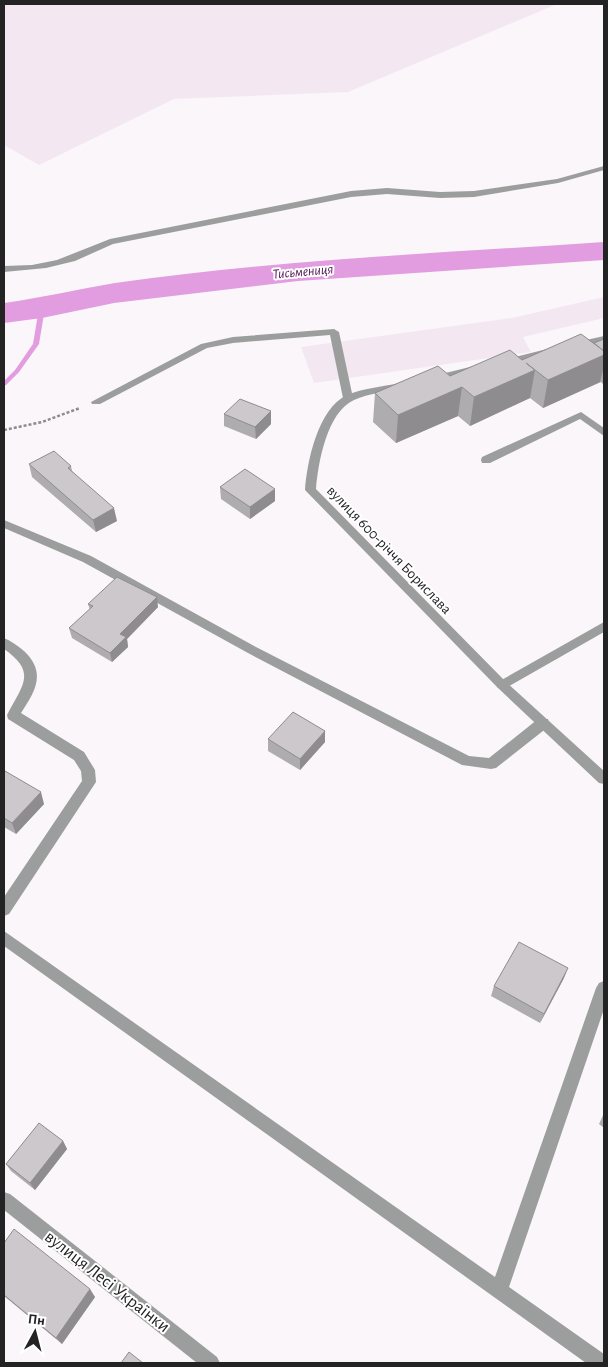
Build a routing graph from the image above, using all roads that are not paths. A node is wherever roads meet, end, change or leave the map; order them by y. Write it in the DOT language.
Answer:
graph roads {
  1 [pos="604,168"];
  2 [pos="4,269"];
  3 [pos="604,339"];
  4 [pos="348,398"];
  5 [pos="96,402"];
  6 [pos="604,433"];
  7 [pos="486,460"];
  8 [pos="4,524"];
  9 [pos="604,626"];
  10 [pos="4,644"];
  11 [pos="502,685"];
  12 [pos="543,723"];
  13 [pos="604,779"];
  14 [pos="4,909"];
  15 [pos="4,938"];
  16 [pos="604,988"];
  17 [pos="4,1200"];
  18 [pos="499,1290"];
  19 [pos="211,1363"];
  20 [pos="601,1363"];
  1 -- 2 [label="street"];
  3 -- 4 [label="street"];
  4 -- 5 [label="street"];
  4 -- 11 [label="street, вулиця 600-річчя Борислава"];
  6 -- 7 [label="street"];
  8 -- 12 [label="street"];
  9 -- 11 [label="street"];
  10 -- 14 [label="street"];
  11 -- 12 [label="street, вулиця 600-річчя Борислава"];
  12 -- 13 [label="street, вулиця 600-річчя Борислава"];
  15 -- 18 [label="street"];
  16 -- 18 [label="street"];
  17 -- 19 [label="street, вулиця Лесі Українки"];
  18 -- 20 [label="street"];
}
